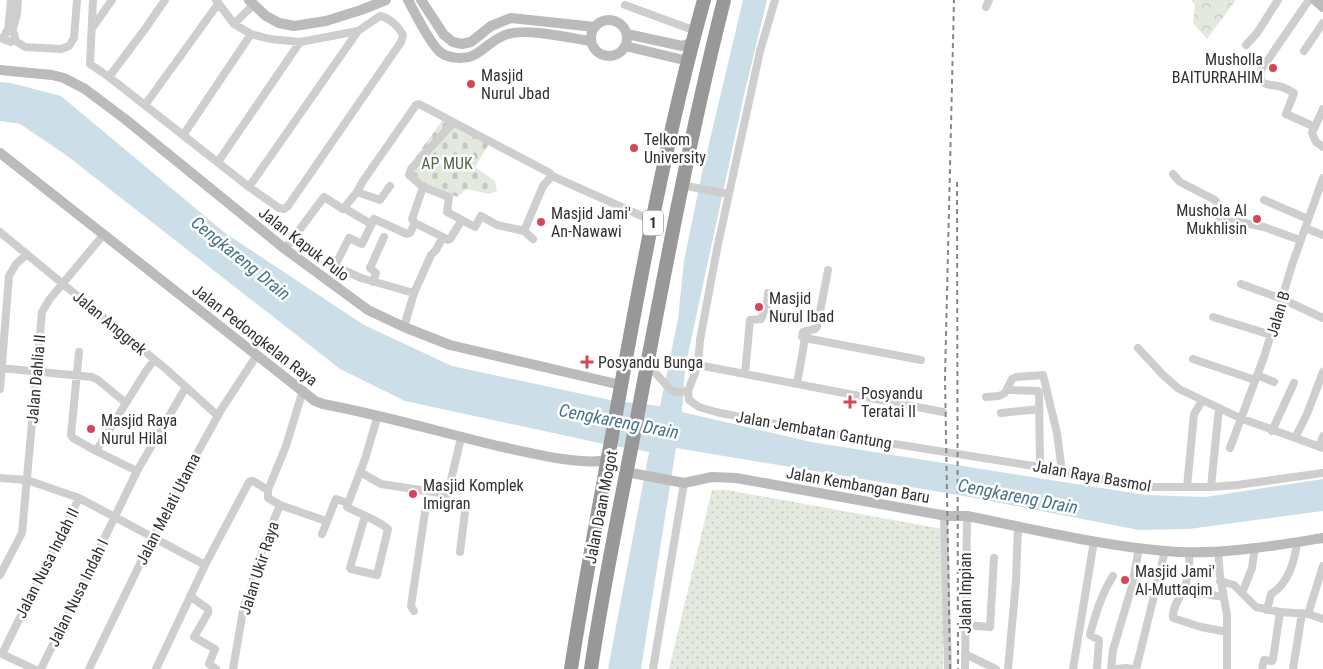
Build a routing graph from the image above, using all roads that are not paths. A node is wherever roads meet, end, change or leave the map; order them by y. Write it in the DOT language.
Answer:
graph roads {
  1 [pos="11,0"];
  2 [pos="18,0"];
  3 [pos="77,0"];
  4 [pos="94,0"];
  5 [pos="112,0"];
  6 [pos="165,0"];
  7 [pos="386,0"];
  8 [pos="408,0"];
  9 [pos="421,0"];
  10 [pos="704,0"];
  11 [pos="724,0"];
  12 [pos="775,0"];
  13 [pos="1278,0"];
  14 [pos="1308,0"];
  15 [pos="1315,0"];
  16 [pos="217,2"];
  17 [pos="251,2"];
  18 [pos="377,2"];
  19 [pos="625,4"];
  20 [pos="1323,8"];
  21 [pos="1323,23"];
  22 [pos="234,24"];
  23 [pos="595,27"];
  24 [pos="91,29"];
  25 [pos="358,31"];
  26 [pos="251,34"];
  27 [pos="627,34"];
  28 [pos="6,35"];
  29 [pos="694,36"];
  30 [pos="591,41"];
  31 [pos="300,42"];
  32 [pos="1246,44"];
  33 [pos="625,46"];
  34 [pos="1304,51"];
  35 [pos="688,61"];
  36 [pos="708,65"];
  37 [pos="0,70"];
  38 [pos="109,77"];
  39 [pos="145,105"];
  40 [pos="1323,109"];
  41 [pos="453,123"];
  42 [pos="1315,127"];
  43 [pos="184,134"];
  44 [pos="1323,147"];
  45 [pos="0,153"];
  46 [pos="218,162"];
  47 [pos="1173,174"];
  48 [pos="552,176"];
  49 [pos="1323,178"];
  50 [pos="390,186"];
  51 [pos="687,186"];
  52 [pos="249,187"];
  53 [pos="423,187"];
  54 [pos="357,192"];
  55 [pos="727,194"];
  56 [pos="1264,200"];
  57 [pos="344,208"];
  58 [pos="1308,218"];
  59 [pos="462,220"];
  60 [pos="653,221"];
  61 [pos="415,222"];
  62 [pos="371,224"];
  63 [pos="1305,228"];
  64 [pos="524,231"];
  65 [pos="0,232"];
  66 [pos="104,234"];
  67 [pos="1322,234"];
  68 [pos="384,237"];
  69 [pos="443,237"];
  70 [pos="533,239"];
  71 [pos="1300,240"];
  72 [pos="285,249"];
  73 [pos="27,254"];
  74 [pos="828,270"];
  75 [pos="373,282"];
  76 [pos="62,284"];
  77 [pos="1241,284"];
  78 [pos="414,293"];
  79 [pos="768,293"];
  80 [pos="1282,299"];
  81 [pos="1213,317"];
  82 [pos="1323,318"];
  83 [pos="404,327"];
  84 [pos="2,332"];
  85 [pos="1271,335"];
  86 [pos="805,338"];
  87 [pos="1138,348"];
  88 [pos="79,352"];
  89 [pos="257,355"];
  90 [pos="1193,359"];
  91 [pos="154,360"];
  92 [pos="921,360"];
  93 [pos="647,364"];
  94 [pos="698,365"];
  95 [pos="1,368"];
  96 [pos="37,371"];
  97 [pos="1323,372"];
  98 [pos="744,374"];
  99 [pos="77,375"];
  100 [pos="1256,378"];
  101 [pos="1274,382"];
  102 [pos="1294,383"];
  103 [pos="797,384"];
  104 [pos="186,387"];
  105 [pos="0,389"];
  106 [pos="303,390"];
  107 [pos="1010,390"];
  108 [pos="620,392"];
  109 [pos="686,392"];
  110 [pos="986,397"];
  111 [pos="1202,400"];
  112 [pos="126,403"];
  113 [pos="1219,408"];
  114 [pos="1040,409"];
  115 [pos="943,412"];
  116 [pos="1001,412"];
  117 [pos="378,415"];
  118 [pos="218,416"];
  119 [pos="1240,418"];
  120 [pos="1272,431"];
  121 [pos="1323,436"];
  122 [pos="461,438"];
  123 [pos="1295,438"];
  124 [pos="1230,448"];
  125 [pos="1321,448"];
  126 [pos="96,451"];
  127 [pos="951,453"];
  128 [pos="607,463"];
  129 [pos="1040,467"];
  130 [pos="631,469"];
  131 [pos="137,471"];
  132 [pos="360,472"];
  133 [pos="1062,472"];
  134 [pos="1323,473"];
  135 [pos="0,478"];
  136 [pos="27,480"];
  137 [pos="680,482"];
  138 [pos="1187,487"];
  139 [pos="1212,487"];
  140 [pos="268,490"];
  141 [pos="79,498"];
  142 [pos="446,498"];
  143 [pos="348,503"];
  144 [pos="280,505"];
  145 [pos="365,516"];
  146 [pos="944,516"];
  147 [pos="967,516"];
  148 [pos="115,517"];
  149 [pos="326,522"];
  150 [pos="1018,526"];
  151 [pos="322,534"];
  152 [pos="153,537"];
  153 [pos="1323,538"];
  154 [pos="1094,541"];
  155 [pos="1297,542"];
  156 [pos="1255,547"];
  157 [pos="1139,548"];
  158 [pos="1165,551"];
  159 [pos="1218,551"];
  160 [pos="460,552"];
  161 [pos="1189,552"];
  162 [pos="994,558"];
  163 [pos="205,565"];
  164 [pos="1323,566"];
  165 [pos="0,575"];
  166 [pos="1113,576"];
  167 [pos="1220,581"];
  168 [pos="1184,589"];
  169 [pos="1242,593"];
  170 [pos="190,596"];
  171 [pos="1224,597"];
  172 [pos="1266,610"];
  173 [pos="414,612"];
  174 [pos="1280,612"];
  175 [pos="1305,614"];
  176 [pos="1323,619"];
  177 [pos="965,625"];
  178 [pos="1227,632"];
  179 [pos="1,653"];
  180 [pos="964,654"];
  181 [pos="34,669"];
  182 [pos="40,669"];
  183 [pos="89,669"];
  184 [pos="156,669"];
  185 [pos="216,669"];
  186 [pos="233,669"];
  187 [pos="571,669"];
  188 [pos="591,669"];
  189 [pos="653,669"];
  190 [pos="948,669"];
  191 [pos="965,669"];
  192 [pos="996,669"];
  193 [pos="1008,669"];
  194 [pos="1073,669"];
  195 [pos="1097,669"];
  196 [pos="1111,669"];
  197 [pos="1116,669"];
  198 [pos="1134,669"];
  199 [pos="1227,669"];
  200 [pos="1262,669"];
  201 [pos="1293,669"];
  1 -- 28 [label="street"];
  2 -- 28 [label="street"];
  3 -- 28 [label="street"];
  4 -- 24 [label="street"];
  5 -- 24 [label="street"];
  6 -- 38 [label="street"];
  7 -- 18 [label="main road"];
  8 -- 30 [label="main road"];
  9 -- 23 [label="main road"];
  10 -- 29 [label="highway, Jalan Daan Mogot / 1"];
  11 -- 36 [label="highway, Jalan Daan Mogot / 1"];
  12 -- 55 [label="street"];
  13 -- 32 [label="street"];
  14 -- 42 [label="street"];
  15 -- 20 [label="main road"];
  16 -- 22 [label="street"];
  16 -- 39 [label="street"];
  17 -- 18 [label="main road"];
  17 -- 22 [label="street"];
  19 -- 29 [label="street"];
  21 -- 34 [label="street"];
  22 -- 26 [label="street"];
  23 -- 27 [label="main road"];
  23 -- 30 [label="main road"];
  24 -- 38 [label="street"];
  25 -- 31 [label="street"];
  25 -- 52 [label="street"];
  25 -- 52 [label="street"];
  26 -- 31 [label="street"];
  26 -- 43 [label="street"];
  27 -- 29 [label="main road"];
  27 -- 33 [label="main road"];
  29 -- 35 [label="highway, Jalan Daan Mogot / 1"];
  30 -- 33 [label="main road"];
  31 -- 46 [label="street"];
  33 -- 35 [label="main road"];
  35 -- 36 [label="highway"];
  35 -- 60 [label="highway, Jalan Daan Mogot / 1"];
  36 -- 51 [label="highway, Jalan Daan Mogot / 1"];
  37 -- 72 [label="main road, Jalan Kapuk Pulo"];
  38 -- 39 [label="street"];
  39 -- 43 [label="street"];
  40 -- 42 [label="street"];
  41 -- 48 [label="street"];
  41 -- 53 [label="street"];
  41 -- 54 [label="street"];
  42 -- 44 [label="street"];
  43 -- 46 [label="street"];
  45 -- 66 [label="main road, Jalan Pedongkelan Raya"];
  46 -- 52 [label="street"];
  47 -- 71 [label="street"];
  48 -- 60 [label="street"];
  48 -- 64 [label="street"];
  49 -- 58 [label="street, Jalan B"];
  50 -- 54 [label="street"];
  51 -- 55 [label="street"];
  51 -- 93 [label="highway, Jalan Daan Mogot / 1"];
  53 -- 59 [label="street"];
  53 -- 61 [label="street"];
  54 -- 57 [label="street"];
  55 -- 94 [label="street"];
  56 -- 58 [label="street"];
  57 -- 62 [label="street"];
  57 -- 72 [label="street"];
  58 -- 63 [label="street, Jalan B"];
  59 -- 64 [label="street"];
  59 -- 69 [label="street"];
  60 -- 108 [label="highway, Jalan Daan Mogot / 1"];
  61 -- 62 [label="street"];
  61 -- 69 [label="street"];
  62 -- 75 [label="street"];
  63 -- 67 [label="street"];
  63 -- 71 [label="street, Jalan B"];
  64 -- 70 [label="street"];
  65 -- 73 [label="street, Jalan Anggrek"];
  66 -- 76 [label="street, Jalan Dahlia II"];
  66 -- 89 [label="main road, Jalan Pedongkelan Raya"];
  68 -- 75 [label="street"];
  69 -- 78 [label="street"];
  71 -- 80 [label="street, Jalan B"];
  72 -- 83 [label="main road, Jalan Kapuk Pulo"];
  73 -- 76 [label="street, Jalan Anggrek"];
  73 -- 84 [label="street"];
  74 -- 86 [label="street"];
  75 -- 78 [label="street"];
  76 -- 91 [label="street, Jalan Anggrek"];
  76 -- 96 [label="street, Jalan Dahlia II"];
  77 -- 80 [label="street"];
  78 -- 83 [label="street"];
  79 -- 98 [label="street"];
  80 -- 82 [label="street"];
  80 -- 85 [label="street, Jalan B"];
  81 -- 85 [label="street"];
  83 -- 108 [label="main road, Jalan Kapuk Pulo"];
  84 -- 95 [label="street"];
  85 -- 100 [label="street, Jalan B"];
  86 -- 92 [label="street"];
  86 -- 103 [label="street"];
  87 -- 111 [label="street"];
  88 -- 99 [label="street"];
  89 -- 106 [label="main road, Jalan Pedongkelan Raya"];
  89 -- 118 [label="street, Jalan Melati Utama"];
  90 -- 100 [label="street"];
  91 -- 104 [label="street, Jalan Anggrek"];
  91 -- 112 [label="street"];
  93 -- 109 [label="street, Jalan Jembatan Gantung"];
  93 -- 130 [label="highway, Jalan Daan Mogot / 1"];
  94 -- 98 [label="street"];
  94 -- 109 [label="street"];
  95 -- 96 [label="street"];
  95 -- 105 [label="street"];
  96 -- 99 [label="street"];
  96 -- 136 [label="street, Jalan Dahlia II"];
  97 -- 123 [label="street"];
  98 -- 103 [label="street"];
  99 -- 112 [label="street"];
  99 -- 126 [label="street"];
  100 -- 101 [label="street"];
  100 -- 119 [label="street, Jalan B"];
  102 -- 120 [label="street"];
  103 -- 115 [label="street"];
  104 -- 118 [label="street, Jalan Anggrek"];
  104 -- 131 [label="street, Jalan Nusa Indah I"];
  106 -- 117 [label="main road, Jalan Pedongkelan Raya"];
  106 -- 140 [label="street"];
  107 -- 114 [label="street"];
  108 -- 128 [label="highway, Jalan Daan Mogot / 1"];
  109 -- 127 [label="street, Jalan Jembatan Gantung"];
  110 -- 133 [label="street"];
  111 -- 113 [label="street"];
  111 -- 138 [label="street"];
  112 -- 126 [label="street"];
  113 -- 119 [label="street"];
  113 -- 139 [label="street"];
  114 -- 116 [label="street"];
  114 -- 129 [label="street"];
  117 -- 122 [label="main road, Jalan Pedongkelan Raya"];
  117 -- 132 [label="street"];
  118 -- 152 [label="street, Jalan Melati Utama"];
  119 -- 120 [label="street"];
  119 -- 124 [label="street, Jalan B"];
  120 -- 123 [label="street"];
  121 -- 125 [label="street"];
  122 -- 128 [label="main road, Jalan Pedongkelan Raya"];
  122 -- 142 [label="street"];
  123 -- 125 [label="street"];
  126 -- 131 [label="street"];
  127 -- 129 [label="street, Jalan Raya Basmol"];
  128 -- 187 [label="highway, Jalan Daan Mogot / 1"];
  129 -- 133 [label="street, Jalan Raya Basmol"];
  130 -- 137 [label="main road, Jalan Kembangan Baru"];
  130 -- 188 [label="highway, Jalan Daan Mogot / 1"];
  131 -- 148 [label="street, Jalan Nusa Indah I"];
  132 -- 142 [label="street"];
  132 -- 143 [label="street"];
  133 -- 138 [label="street, Jalan Raya Basmol"];
  134 -- 139 [label="street, Jalan Raya Basmol"];
  135 -- 136 [label="street"];
  136 -- 141 [label="street"];
  136 -- 165 [label="street, Jalan Dahlia II"];
  137 -- 146 [label="main road, Jalan Kembangan Baru"];
  137 -- 189 [label="street"];
  138 -- 139 [label="street, Jalan Raya Basmol"];
  140 -- 144 [label="street, Jalan Ukir Raya"];
  140 -- 163 [label="street"];
  141 -- 148 [label="street"];
  141 -- 179 [label="street, Jalan Nusa Indah II"];
  142 -- 160 [label="street"];
  142 -- 173 [label="street"];
  143 -- 145 [label="street"];
  143 -- 149 [label="street"];
  144 -- 149 [label="street"];
  144 -- 186 [label="street, Jalan Ukir Raya"];
  145 -- 145 [label="street"];
  146 -- 147 [label="main road, Jalan Kembangan Baru"];
  146 -- 190 [label="street"];
  147 -- 150 [label="main road, Jalan Kembangan Baru"];
  147 -- 177 [label="street, Jalan Impian"];
  148 -- 152 [label="street"];
  148 -- 182 [label="street, Jalan Nusa Indah I"];
  149 -- 151 [label="street"];
  150 -- 154 [label="main road, Jalan Kembangan Baru"];
  150 -- 193 [label="street"];
  152 -- 163 [label="street"];
  152 -- 183 [label="street, Jalan Melati Utama"];
  153 -- 155 [label="main road, Jalan Kembangan Baru"];
  154 -- 157 [label="main road, Jalan Kembangan Baru"];
  154 -- 194 [label="street"];
  155 -- 156 [label="main road, Jalan Kembangan Baru"];
  155 -- 172 [label="street"];
  156 -- 159 [label="main road, Jalan Kembangan Baru"];
  156 -- 169 [label="street"];
  157 -- 158 [label="main road, Jalan Kembangan Baru"];
  157 -- 196 [label="street"];
  158 -- 161 [label="main road, Jalan Kembangan Baru"];
  158 -- 198 [label="street"];
  159 -- 161 [label="main road, Jalan Kembangan Baru"];
  159 -- 167 [label="street"];
  161 -- 168 [label="street"];
  162 -- 177 [label="street"];
  163 -- 170 [label="street"];
  164 -- 175 [label="street"];
  166 -- 195 [label="street"];
  167 -- 169 [label="street"];
  167 -- 171 [label="street"];
  168 -- 171 [label="street"];
  168 -- 178 [label="street"];
  169 -- 172 [label="street"];
  170 -- 184 [label="street"];
  170 -- 185 [label="street"];
  171 -- 178 [label="street"];
  172 -- 174 [label="street"];
  174 -- 175 [label="street"];
  174 -- 200 [label="street"];
  175 -- 176 [label="street"];
  175 -- 201 [label="street"];
  177 -- 180 [label="street, Jalan Impian"];
  178 -- 199 [label="street"];
  179 -- 181 [label="street"];
  180 -- 191 [label="street, Jalan Impian"];
  180 -- 192 [label="street"];
  197 -- 198 [label="street"];
}
